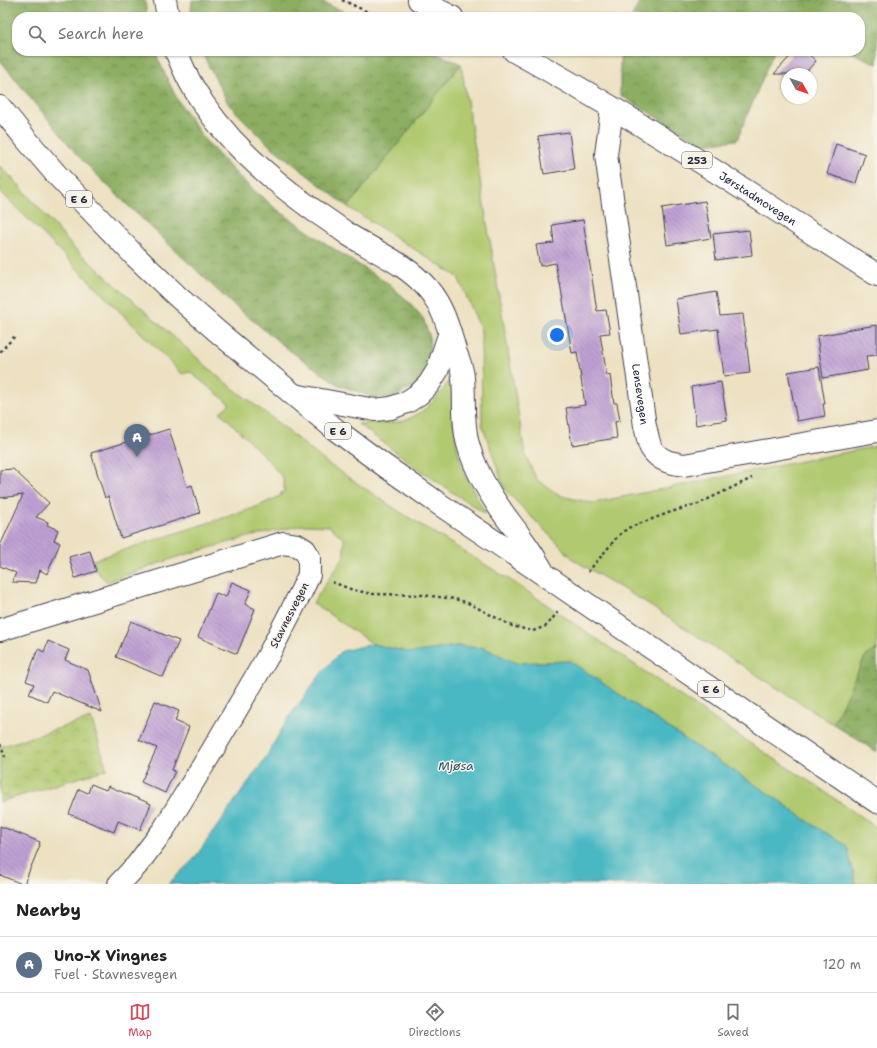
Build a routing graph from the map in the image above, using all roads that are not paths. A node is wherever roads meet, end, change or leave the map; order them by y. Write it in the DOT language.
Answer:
graph roads {
  1 [pos="419,0"];
  2 [pos="442,12"];
  3 [pos="178,56"];
  4 [pos="523,56"];
  5 [pos="0,107"];
  6 [pos="612,108"];
  7 [pos="0,128"];
  8 [pos="26,139"];
  9 [pos="877,275"];
  10 [pos="450,332"];
  11 [pos="293,394"];
  12 [pos="877,431"];
  13 [pos="546,576"];
  14 [pos="0,630"];
  15 [pos="877,802"];
  16 [pos="119,884"];
  1 -- 2 [label="main road"];
  3 -- 10 [label="main road"];
  4 -- 6 [label="main road, Jørstadmovegen / 253"];
  5 -- 8 [label="main road, E 6"];
  6 -- 9 [label="main road, Jørstadmovegen / 253"];
  6 -- 12 [label="main road, Lensevegen"];
  7 -- 8 [label="main road"];
  8 -- 11 [label="main road, E 6"];
  10 -- 11 [label="main road"];
  10 -- 13 [label="main road"];
  11 -- 13 [label="main road, E 6"];
  13 -- 15 [label="main road, E 6"];
  14 -- 16 [label="main road, Stavnesvegen"];
}
